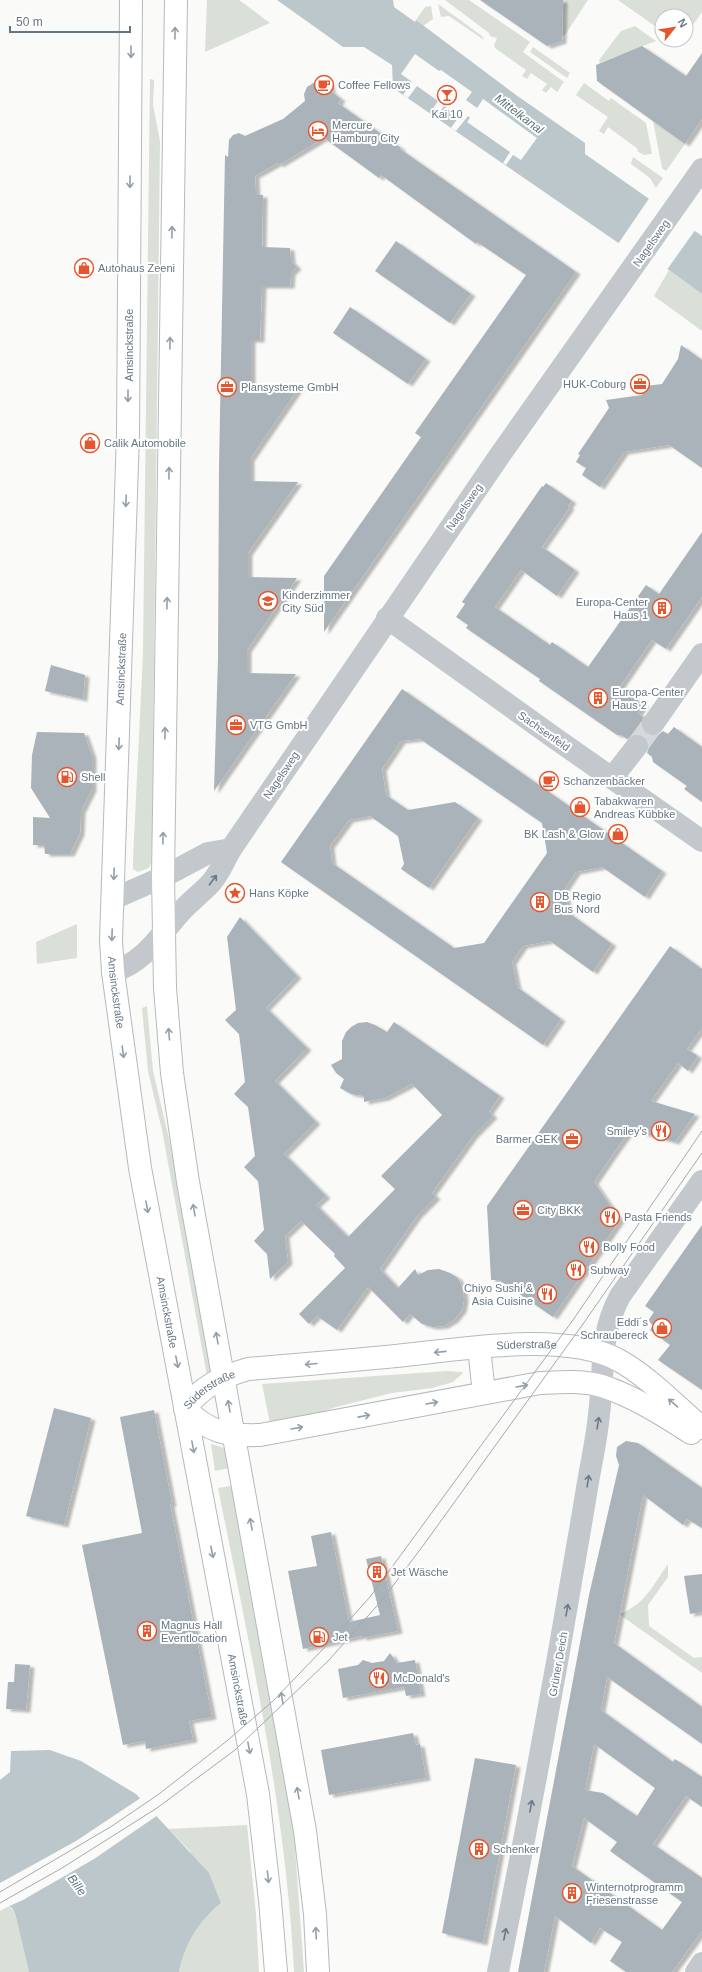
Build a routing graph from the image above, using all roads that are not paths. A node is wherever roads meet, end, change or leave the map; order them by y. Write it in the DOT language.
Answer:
graph roads {
  1 [pos="131,0"];
  2 [pos="176,0"];
  3 [pos="702,170"];
  4 [pos="387,618"];
  5 [pos="702,654"];
  6 [pos="654,724"];
  7 [pos="637,746"];
  8 [pos="612,778"];
  9 [pos="702,841"];
  10 [pos="231,849"];
  11 [pos="163,877"];
  12 [pos="113,899"];
  13 [pos="162,936"];
  14 [pos="113,972"];
  15 [pos="702,1181"];
  16 [pos="479,1348"];
  17 [pos="602,1354"];
  18 [pos="224,1376"];
  19 [pos="601,1386"];
  20 [pos="484,1394"];
  21 [pos="186,1408"];
  22 [pos="702,1428"];
  23 [pos="234,1435"];
  24 [pos="702,1440"];
  25 [pos="702,1963"];
  26 [pos="276,1972"];
  27 [pos="318,1972"];
  28 [pos="498,1972"];
  29 [pos="696,1972"];
  1 -- 12 [label="main road, Amsinckstraße, one-way"];
  11 -- 2 [label="main road, one-way"];
  3 -- 4 [label="street, Nagelsweg"];
  4 -- 8 [label="street, Sachsenfeld"];
  4 -- 10 [label="street, Nagelsweg"];
  5 -- 6 [label="street"];
  7 -- 8 [label="street"];
  8 -- 9 [label="street, Sachsenfeld"];
  10 -- 11 [label="street"];
  13 -- 10 [label="street, Nagelsweg, one-way"];
  11 -- 12 [label="street"];
  11 -- 13 [label="main road"];
  12 -- 14 [label="main road, Amsinckstraße, one-way"];
  13 -- 14 [label="street, Nagelsweg"];
  18 -- 13 [label="main road, one-way"];
  14 -- 21 [label="main road, Amsinckstraße, one-way"];
  15 -- 17 [label="street, Grüner Deich"];
  16 -- 17 [label="main road, Süderstraße"];
  16 -- 18 [label="main road, Süderstraße, one-way"];
  16 -- 20 [label="main road"];
  17 -- 19 [label="street, Grüner Deich"];
  22 -- 17 [label="main road, Süderstraße, one-way"];
  18 -- 21 [label="main road, Süderstraße"];
  23 -- 18 [label="main road, one-way"];
  20 -- 19 [label="main road, Süderstraße, one-way"];
  19 -- 24 [label="main road, Süderstraße"];
  28 -- 19 [label="street, Grüner Deich, one-way"];
  23 -- 20 [label="main road, Süderstraße, one-way"];
  21 -- 23 [label="main road, Süderstraße"];
  21 -- 26 [label="main road, Amsinckstraße, one-way"];
  27 -- 23 [label="main road, one-way"];
  25 -- 29 [label="street"];
}
